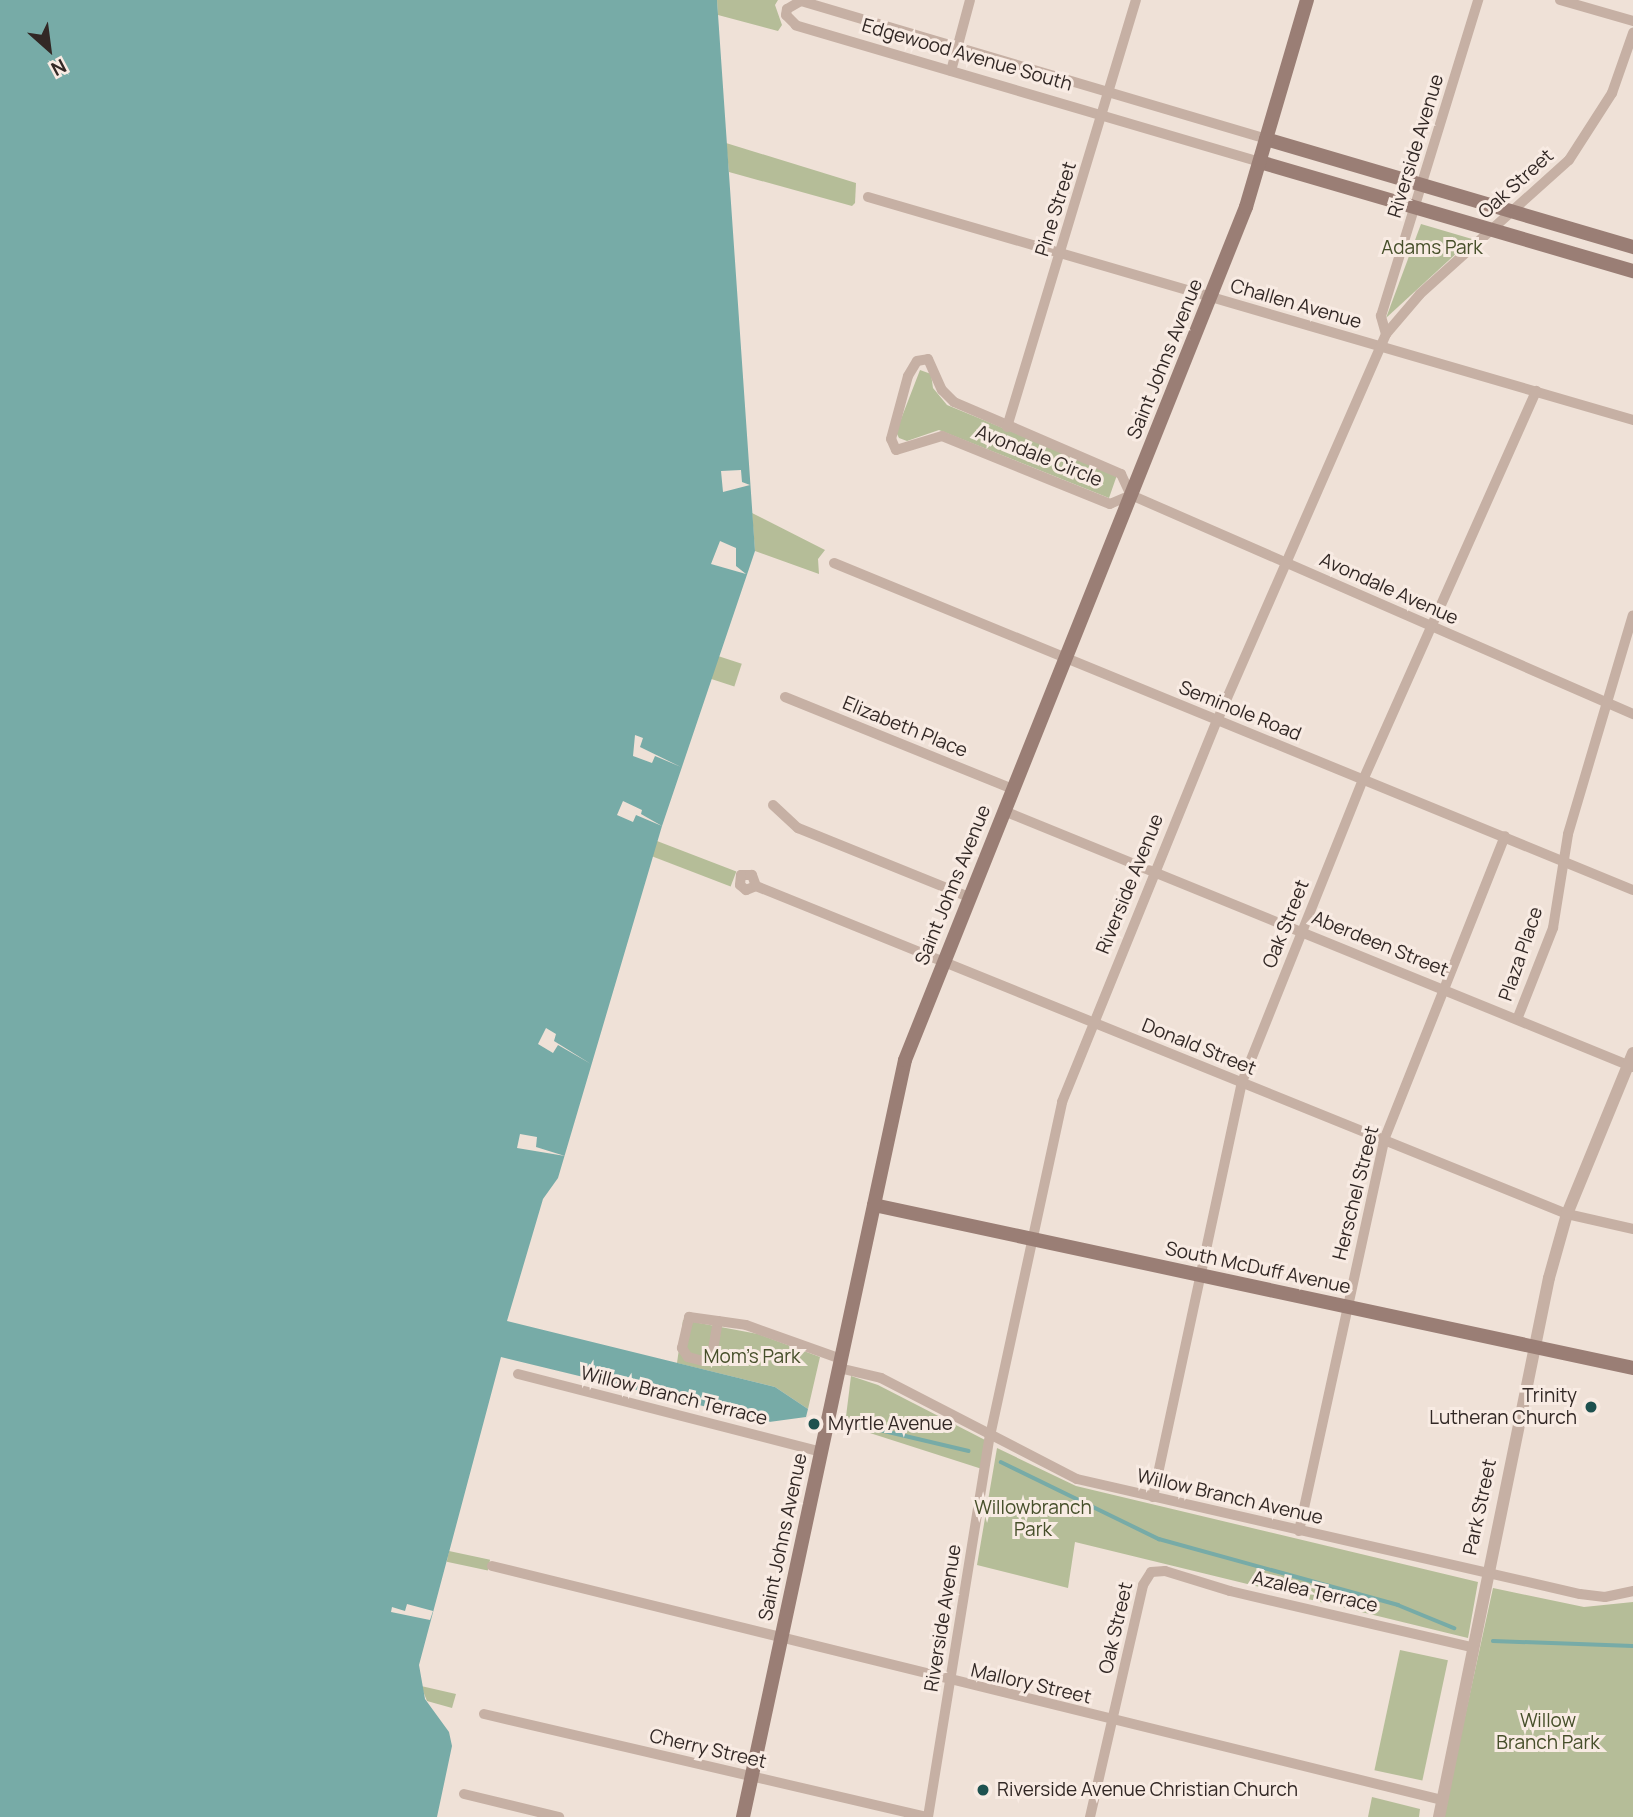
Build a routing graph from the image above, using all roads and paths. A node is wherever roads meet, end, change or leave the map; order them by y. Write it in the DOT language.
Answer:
graph roads {
  1 [pos="970,0"];
  2 [pos="1136,0"];
  3 [pos="1307,0"];
  4 [pos="1478,0"];
  5 [pos="1560,0"];
  6 [pos="1633,21"];
  7 [pos="1633,33"];
  8 [pos="956,48"];
  9 [pos="951,71"];
  10 [pos="1110,92"];
  11 [pos="1103,115"];
  12 [pos="1266,139"];
  13 [pos="1260,162"];
  14 [pos="1422,185"];
  15 [pos="869,197"];
  16 [pos="1416,207"];
  17 [pos="1514,211"];
  18 [pos="1493,230"];
  19 [pos="1633,247"];
  20 [pos="1060,253"];
  21 [pos="1633,271"];
  22 [pos="1211,297"];
  23 [pos="1386,334"];
  24 [pos="1381,347"];
  25 [pos="1536,391"];
  26 [pos="1633,420"];
  27 [pos="1007,427"];
  28 [pos="1131,495"];
  29 [pos="834,563"];
  30 [pos="1287,563"];
  31 [pos="1633,615"];
  32 [pos="1431,626"];
  33 [pos="1065,659"];
  34 [pos="785,697"];
  35 [pos="1608,703"];
  36 [pos="1633,713"];
  37 [pos="1217,721"];
  38 [pos="1363,780"];
  39 [pos="1013,789"];
  40 [pos="773,805"];
  41 [pos="1004,811"];
  42 [pos="1505,836"];
  43 [pos="1563,860"];
  44 [pos="1154,872"];
  45 [pos="756,886"];
  46 [pos="1633,890"];
  47 [pos="969,897"];
  48 [pos="1301,932"];
  49 [pos="943,962"];
  50 [pos="1444,989"];
  51 [pos="1518,1017"];
  52 [pos="1093,1024"];
  53 [pos="1631,1061"];
  54 [pos="1242,1082"];
  55 [pos="1384,1140"];
  56 [pos="874,1205"];
  57 [pos="1567,1214"];
  58 [pos="1633,1229"];
  59 [pos="1032,1239"];
  60 [pos="1199,1275"];
  61 [pos="1347,1307"];
  62 [pos="718,1321"];
  63 [pos="1533,1346"];
  64 [pos="840,1364"];
  65 [pos="1633,1368"];
  66 [pos="518,1374"];
  67 [pos="990,1436"];
  68 [pos="821,1452"];
  69 [pos="1153,1497"];
  70 [pos="1299,1531"];
  71 [pos="492,1566"];
  72 [pos="1152,1572"];
  73 [pos="1486,1574"];
  74 [pos="1633,1591"];
  75 [pos="781,1640"];
  76 [pos="1471,1647"];
  77 [pos="950,1682"];
  78 [pos="484,1713"];
  79 [pos="1113,1721"];
  80 [pos="752,1777"];
  81 [pos="464,1794"];
  82 [pos="1442,1800"];
  83 [pos="559,1817"];
  84 [pos="743,1817"];
  85 [pos="926,1817"];
  86 [pos="1090,1817"];
  87 [pos="1438,1817"];
  1 -- 8 [label="street"];
  2 -- 10 [label="street, Pine Street"];
  3 -- 12 [label="main road, Saint Johns Avenue"];
  4 -- 14 [label="street, Riverside Avenue"];
  5 -- 6 [label="street"];
  7 -- 17 [label="street, Oak Street"];
  8 -- 9 [label="street"];
  8 -- 9 [label="street, Edgewood Avenue South"];
  8 -- 10 [label="street, Edgewood Avenue South"];
  9 -- 11 [label="street, Edgewood Avenue South"];
  10 -- 11 [label="street, Pine Street"];
  10 -- 12 [label="street, Edgewood Avenue South"];
  11 -- 13 [label="street, Edgewood Avenue South"];
  11 -- 20 [label="street, Pine Street"];
  12 -- 13 [label="main road, Saint Johns Avenue"];
  12 -- 14 [label="main road, Edgewood Avenue South"];
  13 -- 16 [label="main road, Edgewood Avenue South"];
  13 -- 22 [label="main road, Saint Johns Avenue"];
  14 -- 16 [label="street, Riverside Avenue"];
  14 -- 17 [label="main road, Edgewood Avenue South"];
  15 -- 20 [label="street, Challen Avenue"];
  16 -- 18 [label="main road, Edgewood Avenue South"];
  16 -- 23 [label="street, Riverside Avenue"];
  17 -- 18 [label="street, Oak Street"];
  17 -- 19 [label="main road, Edgewood Avenue South"];
  18 -- 21 [label="main road, Edgewood Avenue South"];
  18 -- 23 [label="street, Oak Street"];
  20 -- 22 [label="street, Challen Avenue"];
  20 -- 27 [label="street, Pine Street"];
  22 -- 24 [label="street, Challen Avenue"];
  22 -- 28 [label="main road, Saint Johns Avenue"];
  23 -- 24 [label="street, Riverside Avenue"];
  24 -- 25 [label="street, Challen Avenue"];
  24 -- 30 [label="street, Riverside Avenue"];
  25 -- 26 [label="street, Challen Avenue"];
  25 -- 32 [label="street, Oak Street"];
  27 -- 28 [label="street, Avondale Circle"];
  27 -- 28 [label="street, Avondale Circle"];
  28 -- 30 [label="street, Avondale Avenue"];
  28 -- 33 [label="main road, Saint Johns Avenue"];
  29 -- 33 [label="street, Seminole Road"];
  30 -- 32 [label="street, Avondale Avenue"];
  30 -- 37 [label="street, Riverside Avenue"];
  31 -- 35 [label="street"];
  32 -- 35 [label="street, Avondale Avenue"];
  32 -- 38 [label="street, Oak Street"];
  33 -- 37 [label="street, Seminole Road"];
  33 -- 39 [label="main road, Saint Johns Avenue"];
  34 -- 39 [label="street, Elizabeth Place"];
  35 -- 36 [label="street, Avondale Avenue"];
  35 -- 43 [label="street"];
  37 -- 38 [label="street, Seminole Road"];
  37 -- 44 [label="street, Riverside Avenue"];
  38 -- 42 [label="street, Seminole Road"];
  38 -- 48 [label="street, Oak Street"];
  39 -- 41 [label="main road, Saint Johns Avenue"];
  40 -- 47 [label="street"];
  41 -- 44 [label="street, Aberdeen Street"];
  41 -- 47 [label="main road, Saint Johns Avenue"];
  42 -- 43 [label="street, Seminole Road"];
  42 -- 50 [label="street, Herschel Street"];
  43 -- 46 [label="street, Seminole Road"];
  43 -- 51 [label="street, Plaza Place"];
  44 -- 48 [label="street, Aberdeen Street"];
  44 -- 52 [label="street, Riverside Avenue"];
  45 -- 49 [label="street, Donald Street"];
  47 -- 49 [label="main road, Saint Johns Avenue"];
  48 -- 50 [label="street, Aberdeen Street"];
  48 -- 54 [label="street, Oak Street"];
  49 -- 52 [label="street, Donald Street"];
  49 -- 56 [label="main road, Saint Johns Avenue"];
  50 -- 51 [label="street, Aberdeen Street"];
  50 -- 55 [label="street, Herschel Street"];
  51 -- 53 [label="street, Aberdeen Street"];
  52 -- 54 [label="street, Donald Street"];
  52 -- 59 [label="street, Riverside Avenue"];
  53 -- 57 [label="street, Park Street"];
  54 -- 55 [label="street, Donald Street"];
  54 -- 60 [label="street, Oak Street"];
  55 -- 57 [label="street, Donald Street"];
  55 -- 61 [label="street, Herschel Street"];
  56 -- 59 [label="main road, South McDuff Avenue"];
  56 -- 64 [label="main road, Saint Johns Avenue"];
  57 -- 58 [label="street, Donald Street"];
  57 -- 63 [label="street, Park Street"];
  59 -- 60 [label="main road, South McDuff Avenue"];
  59 -- 67 [label="street, Riverside Avenue"];
  60 -- 61 [label="main road, South McDuff Avenue"];
  60 -- 69 [label="street, Oak Street"];
  61 -- 63 [label="main road, South McDuff Avenue"];
  61 -- 70 [label="street, Herschel Street"];
  62 -- 62 [label="street, Willow Branch Avenue"];
  62 -- 64 [label="street, Willow Branch Avenue"];
  63 -- 65 [label="main road, South McDuff Avenue"];
  63 -- 73 [label="street, Park Street"];
  64 -- 67 [label="street, Willow Branch Avenue"];
  64 -- 68 [label="main road, Saint Johns Avenue"];
  66 -- 68 [label="street, Willow Branch Terrace"];
  67 -- 69 [label="street, Willow Branch Avenue"];
  67 -- 77 [label="street, Riverside Avenue"];
  68 -- 75 [label="main road, Saint Johns Avenue"];
  69 -- 70 [label="street, Willow Branch Avenue"];
  70 -- 73 [label="street, Willow Branch Avenue"];
  71 -- 75 [label="street, Mallory Street"];
  72 -- 76 [label="street, Azalea Terrace"];
  72 -- 79 [label="street, Oak Street"];
  73 -- 74 [label="street, Willow Branch Avenue"];
  73 -- 76 [label="street, Park Street"];
  75 -- 77 [label="street, Mallory Street"];
  75 -- 80 [label="main road, Saint Johns Avenue"];
  76 -- 82 [label="street, Park Street"];
  77 -- 79 [label="street, Mallory Street"];
  77 -- 85 [label="street, Riverside Avenue"];
  78 -- 80 [label="street, Cherry Street"];
  79 -- 82 [label="street, Mallory Street"];
  79 -- 86 [label="street, Oak Street"];
  80 -- 84 [label="main road, Saint Johns Avenue"];
  80 -- 85 [label="street, Cherry Street"];
  81 -- 83 [label="street"];
  82 -- 87 [label="street, Park Street"];
}
